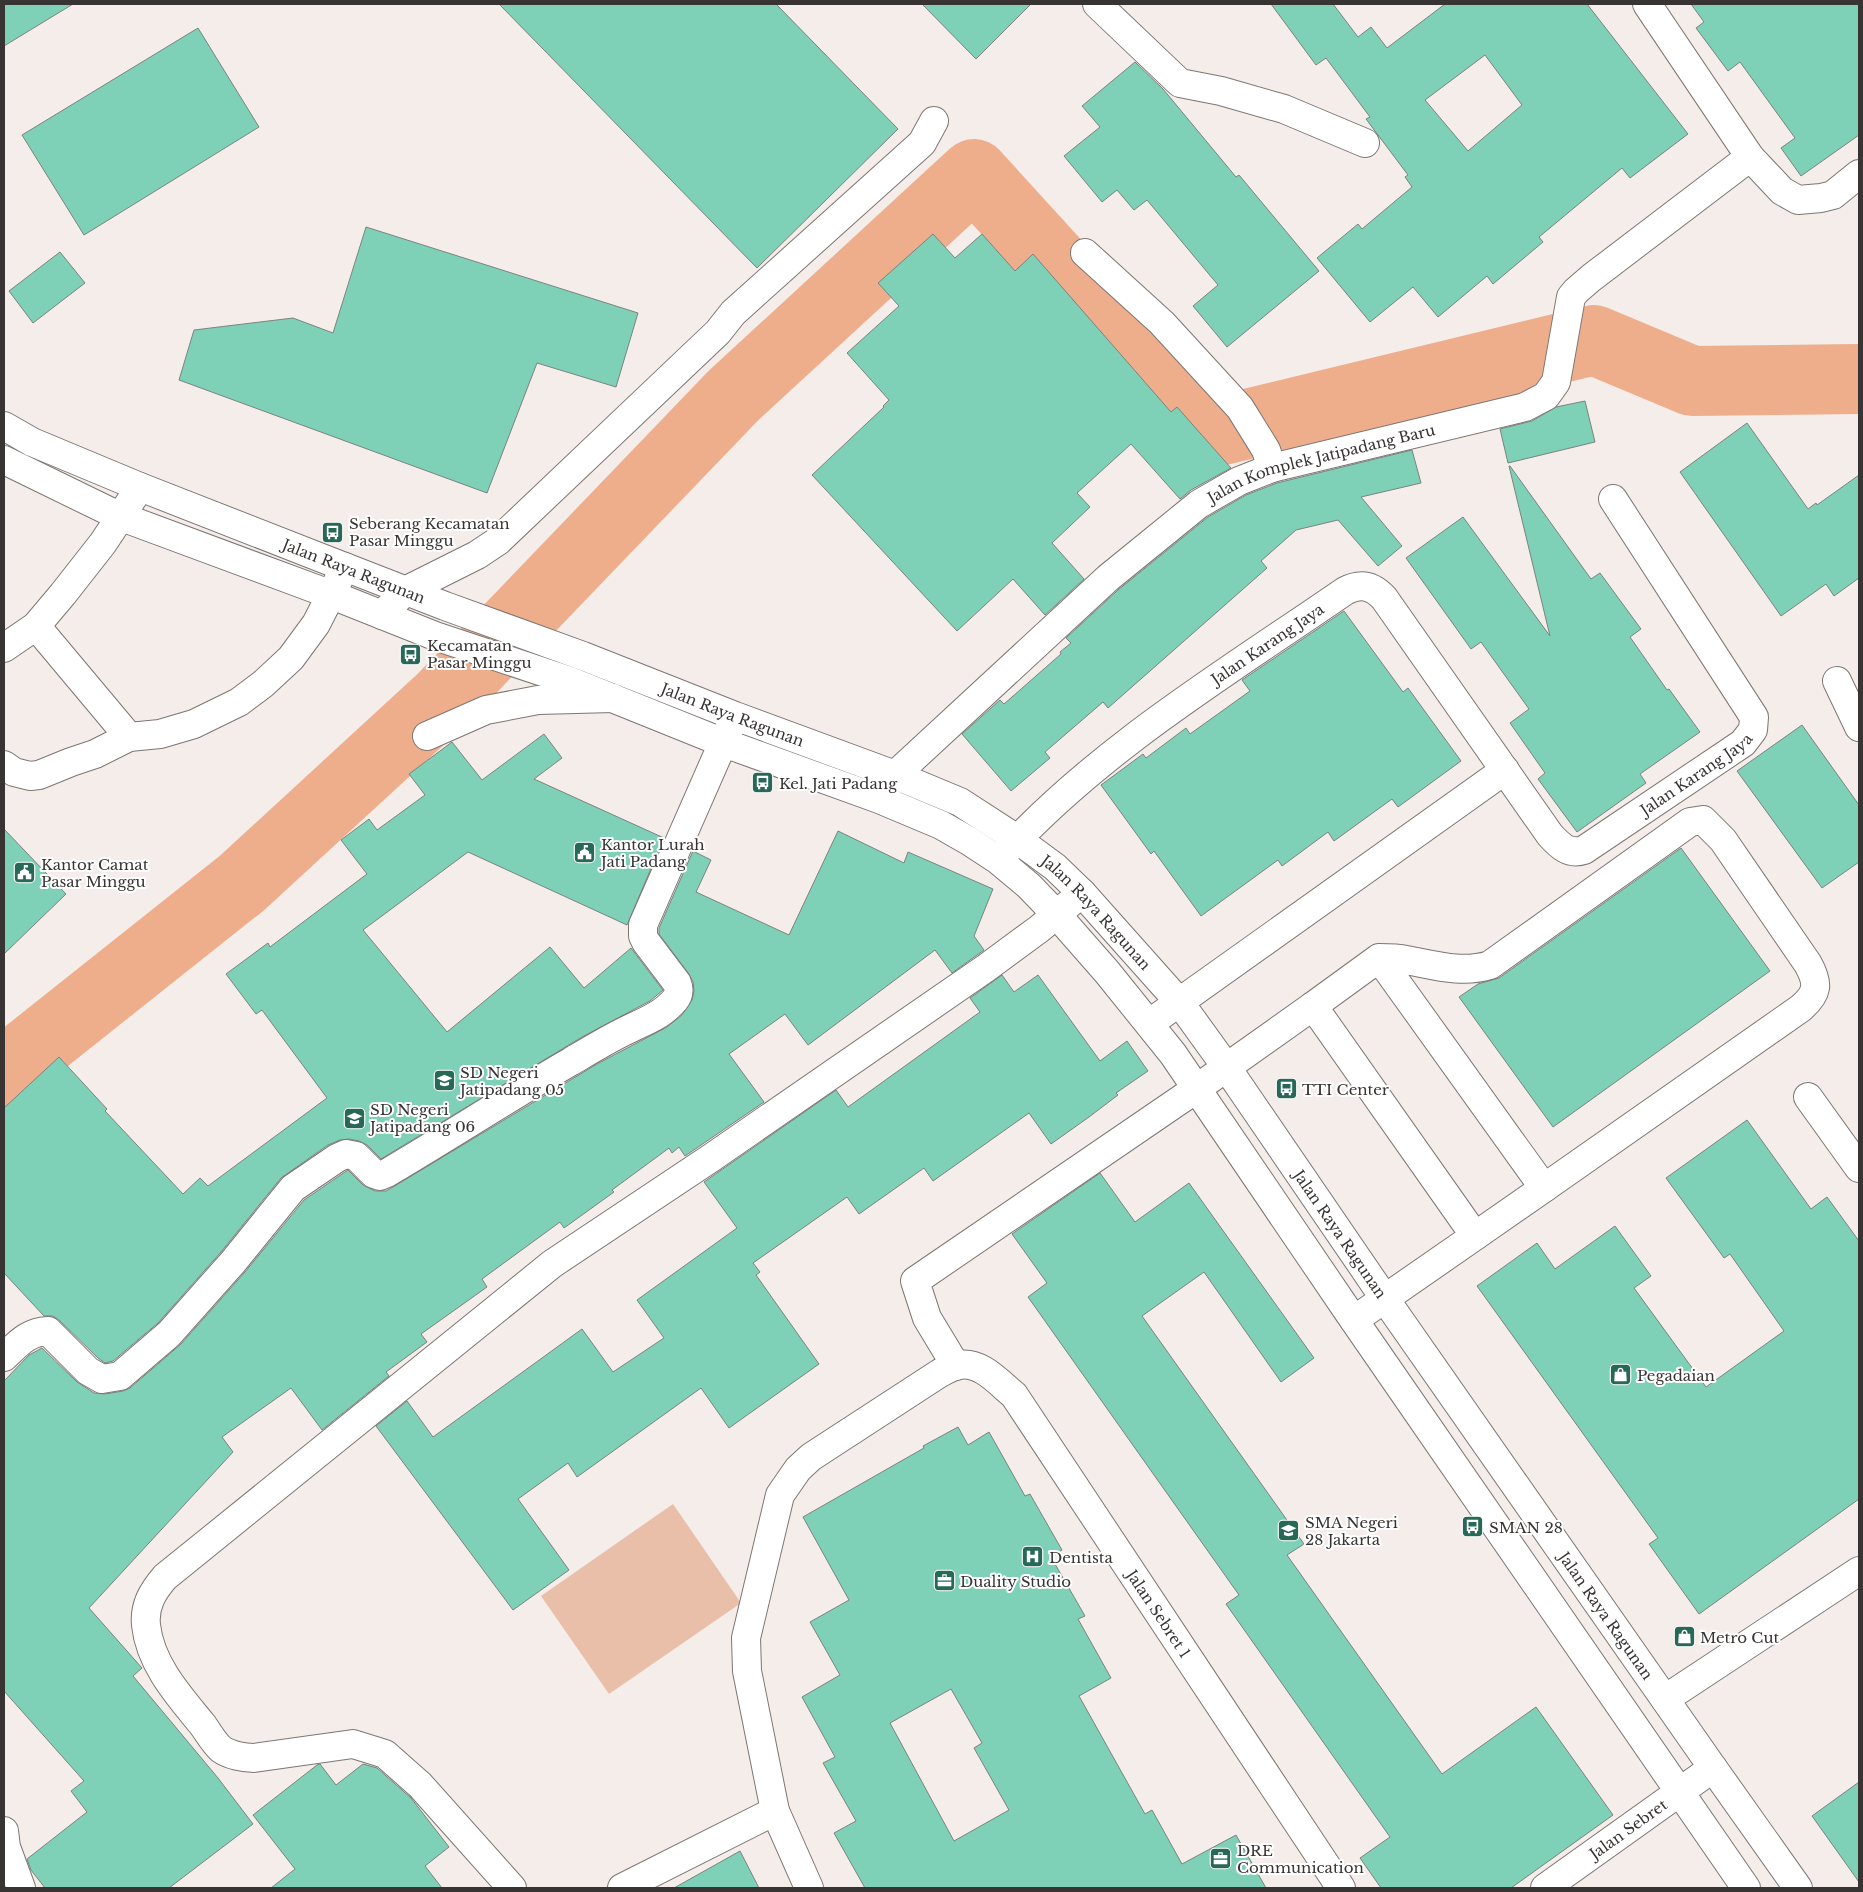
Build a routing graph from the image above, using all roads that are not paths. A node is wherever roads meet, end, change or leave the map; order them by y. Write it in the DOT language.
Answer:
graph roads {
  1 [pos="1097,4"];
  2 [pos="1647,4"];
  3 [pos="934,122"];
  4 [pos="1364,143"];
  5 [pos="1750,157"];
  6 [pos="1859,174"];
  7 [pos="1085,253"];
  8 [pos="4,426"];
  9 [pos="1269,459"];
  10 [pos="4,460"];
  11 [pos="140,487"];
  12 [pos="1613,499"];
  13 [pos="119,516"];
  14 [pos="345,567"];
  15 [pos="405,590"];
  16 [pos="332,595"];
  17 [pos="382,615"];
  18 [pos="36,626"];
  19 [pos="4,648"];
  20 [pos="1837,682"];
  21 [pos="612,698"];
  22 [pos="735,716"];
  23 [pos="1859,726"];
  24 [pos="426,736"];
  25 [pos="129,737"];
  26 [pos="724,743"];
  27 [pos="4,765"];
  28 [pos="1504,770"];
  29 [pos="895,775"];
  30 [pos="879,799"];
  31 [pos="1017,839"];
  32 [pos="998,860"];
  33 [pos="1082,893"];
  34 [pos="1057,914"];
  35 [pos="1379,958"];
  36 [pos="1180,1003"];
  37 [pos="1313,1006"];
  38 [pos="1150,1023"];
  39 [pos="1227,1068"];
  40 [pos="1196,1089"];
  41 [pos="1808,1098"];
  42 [pos="1859,1168"];
  43 [pos="1544,1188"];
  44 [pos="1475,1236"];
  45 [pos="1385,1299"];
  46 [pos="1354,1320"];
  47 [pos="4,1357"];
  48 [pos="956,1366"];
  49 [pos="1859,1571"];
  50 [pos="1665,1699"];
  51 [pos="1713,1768"];
  52 [pos="1679,1793"];
  53 [pos="775,1811"];
  54 [pos="4,1831"];
  55 [pos="1577,1879"];
  56 [pos="22,1888"];
  57 [pos="512,1888"];
  58 [pos="622,1888"];
  59 [pos="809,1888"];
  60 [pos="1341,1888"];
  61 [pos="1545,1888"];
  62 [pos="1746,1888"];
  63 [pos="1798,1888"];
  1 -- 4 [label="street"];
  2 -- 5 [label="street"];
  3 -- 15 [label="street"];
  5 -- 6 [label="street"];
  5 -- 9 [label="street, Jalan Komplek Jatipadang Baru"];
  7 -- 9 [label="street"];
  8 -- 11 [label="street, Jalan Raya Ragunan"];
  9 -- 29 [label="street, Jalan Komplek Jatipadang Baru"];
  10 -- 13 [label="street, Jalan Raya Ragunan"];
  11 -- 13 [label="street"];
  11 -- 14 [label="street, Jalan Raya Ragunan"];
  12 -- 28 [label="street, Jalan Karang Jaya"];
  13 -- 16 [label="street, Jalan Raya Ragunan"];
  13 -- 18 [label="street"];
  14 -- 15 [label="street, Jalan Raya Ragunan"];
  14 -- 16 [label="street"];
  15 -- 17 [label="street"];
  15 -- 22 [label="street, Jalan Raya Ragunan"];
  16 -- 17 [label="street, Jalan Raya Ragunan"];
  16 -- 25 [label="street"];
  17 -- 21 [label="street, Jalan Raya Ragunan"];
  18 -- 19 [label="street"];
  18 -- 25 [label="street"];
  20 -- 23 [label="street"];
  21 -- 24 [label="street"];
  21 -- 26 [label="street, Jalan Raya Ragunan"];
  22 -- 26 [label="street"];
  22 -- 29 [label="street, Jalan Raya Ragunan"];
  25 -- 27 [label="street"];
  26 -- 30 [label="street, Jalan Raya Ragunan"];
  26 -- 47 [label="street"];
  28 -- 31 [label="street, Jalan Karang Jaya"];
  28 -- 36 [label="street"];
  29 -- 30 [label="street, Jalan Komplek Jatipadang Baru"];
  29 -- 31 [label="street, Jalan Raya Ragunan"];
  30 -- 32 [label="street, Jalan Raya Ragunan"];
  31 -- 32 [label="street, Jalan Karang Jaya"];
  31 -- 33 [label="street, Jalan Raya Ragunan"];
  32 -- 34 [label="street, Jalan Raya Ragunan"];
  33 -- 34 [label="street"];
  33 -- 36 [label="street, Jalan Raya Ragunan"];
  34 -- 38 [label="street, Jalan Raya Ragunan"];
  34 -- 57 [label="street"];
  35 -- 37 [label="street"];
  35 -- 43 [label="street"];
  35 -- 43 [label="street"];
  36 -- 38 [label="street"];
  36 -- 39 [label="street, Jalan Raya Ragunan"];
  37 -- 39 [label="street"];
  37 -- 44 [label="street"];
  38 -- 40 [label="street, Jalan Raya Ragunan"];
  39 -- 40 [label="street"];
  39 -- 45 [label="street, Jalan Raya Ragunan"];
  40 -- 46 [label="street, Jalan Raya Ragunan"];
  40 -- 48 [label="street"];
  41 -- 42 [label="street"];
  43 -- 44 [label="street"];
  44 -- 45 [label="street"];
  45 -- 46 [label="street"];
  45 -- 50 [label="street, Jalan Raya Ragunan"];
  46 -- 52 [label="street, Jalan Raya Ragunan"];
  48 -- 53 [label="street"];
  48 -- 60 [label="street, Jalan Sebret 1"];
  49 -- 50 [label="street"];
  50 -- 51 [label="street, Jalan Raya Ragunan"];
  51 -- 52 [label="street, Jalan Sebret"];
  51 -- 63 [label="street, Jalan Raya Ragunan"];
  52 -- 55 [label="street, Jalan Sebret"];
  52 -- 62 [label="street, Jalan Raya Ragunan"];
  53 -- 58 [label="street"];
  53 -- 59 [label="street"];
  54 -- 56 [label="street"];
  55 -- 61 [label="street, Jalan Sebret"];
}
